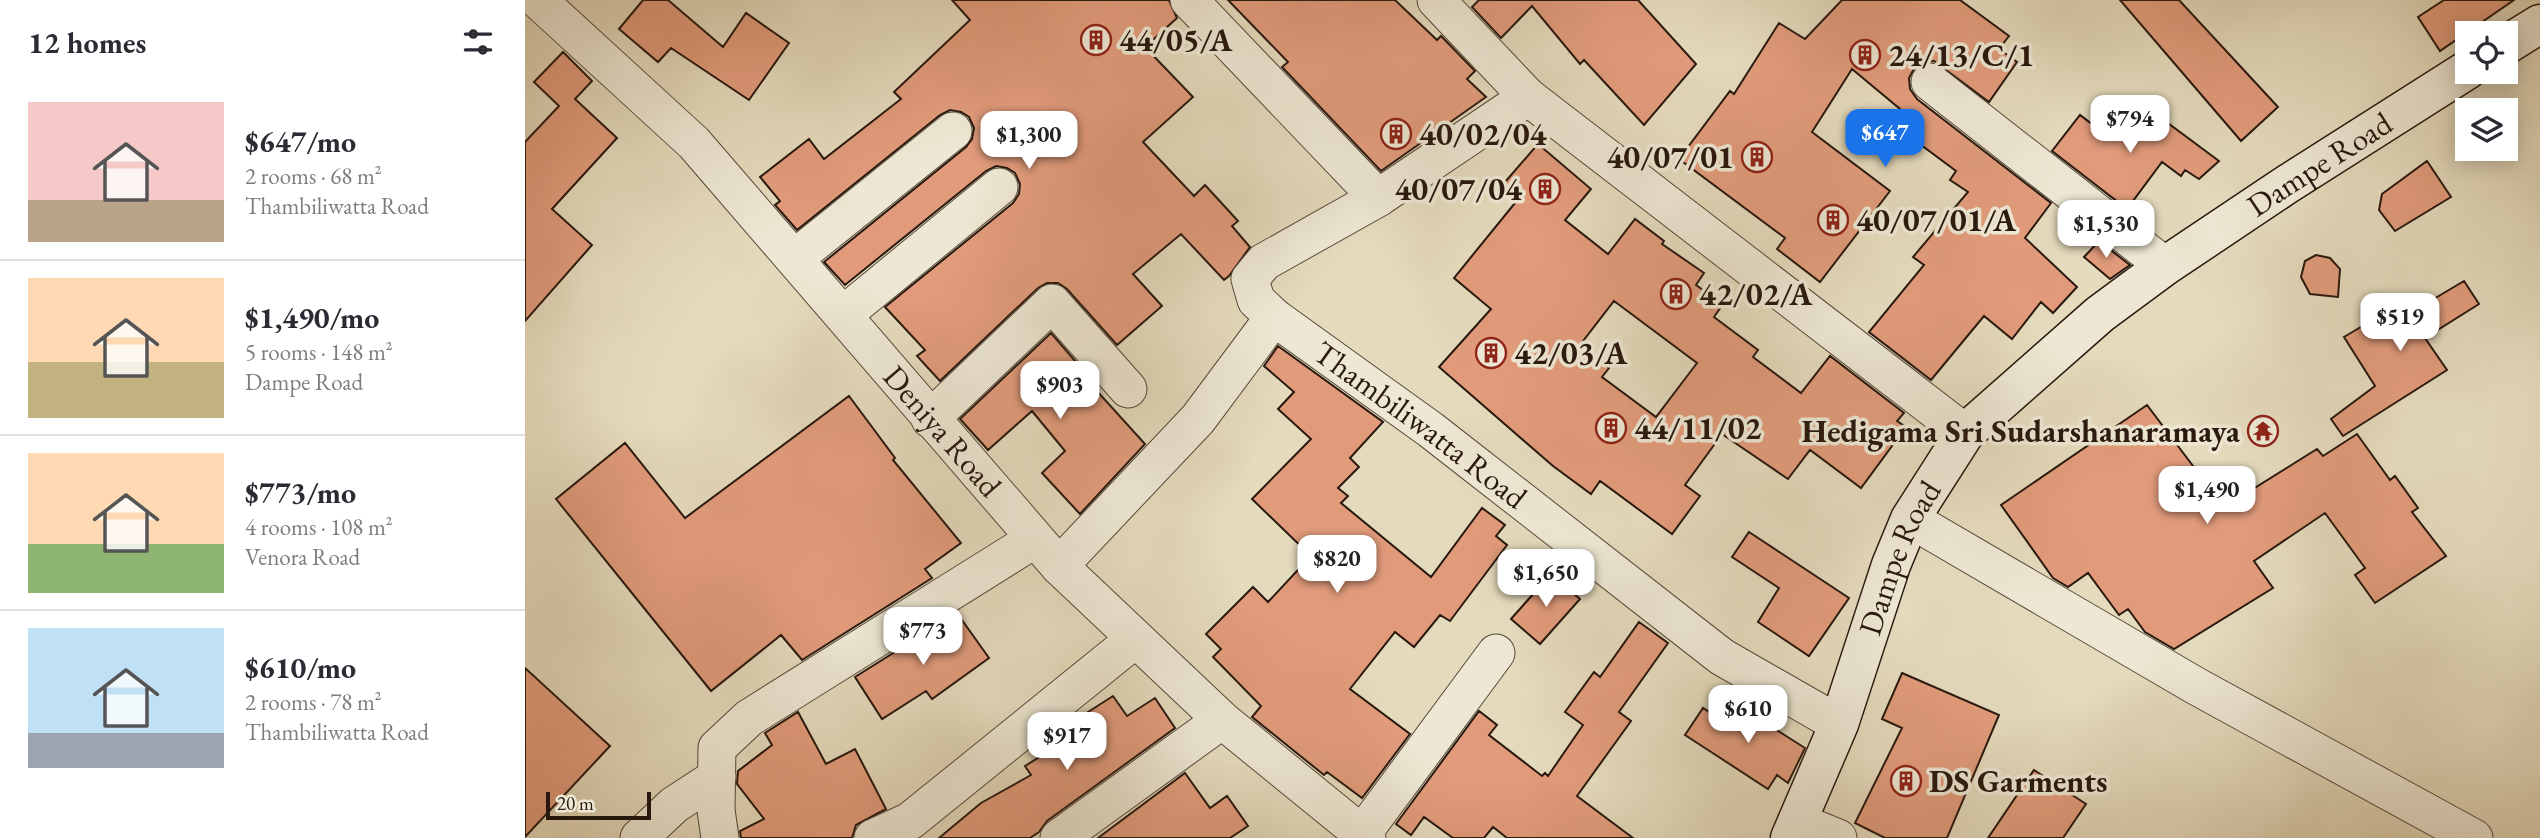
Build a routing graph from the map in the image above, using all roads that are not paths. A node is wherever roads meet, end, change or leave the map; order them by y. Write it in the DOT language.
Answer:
graph roads {
  1 [pos="538,0"];
  2 [pos="1189,0"];
  3 [pos="1436,0"];
  4 [pos="2540,24"];
  5 [pos="2518,38"];
  6 [pos="2455,78"];
  7 [pos="1930,82"];
  8 [pos="1528,97"];
  9 [pos="953,131"];
  10 [pos="999,187"];
  11 [pos="1378,198"];
  12 [pos="795,258"];
  13 [pos="2165,267"];
  14 [pos="843,315"];
  15 [pos="1274,317"];
  16 [pos="1128,390"];
  17 [pos="930,419"];
  18 [pos="1965,433"];
  19 [pos="1910,519"];
  20 [pos="1035,539"];
  21 [pos="1059,566"];
  22 [pos="1134,640"];
  23 [pos="1496,653"];
  24 [pos="1222,720"];
  25 [pos="1839,724"];
  26 [pos="717,777"];
  27 [pos="1794,830"];
  28 [pos="1364,836"];
  29 [pos="639,838"];
  30 [pos="720,838"];
  31 [pos="873,838"];
  32 [pos="1059,838"];
  33 [pos="1838,838"];
  34 [pos="2474,838"];
  1 -- 12 [label="street, Deniya Road"];
  2 -- 11 [label="street"];
  3 -- 8 [label="street"];
  4 -- 5 [label="street"];
  6 -- 13 [label="street, Dampe Road"];
  7 -- 13 [label="street"];
  8 -- 11 [label="street, Thambiliwatta Road"];
  8 -- 18 [label="street"];
  9 -- 12 [label="street"];
  10 -- 14 [label="street"];
  11 -- 15 [label="street, Thambiliwatta Road"];
  12 -- 14 [label="street, Deniya Road"];
  13 -- 18 [label="street, Dampe Road"];
  14 -- 17 [label="street, Deniya Road"];
  15 -- 21 [label="street"];
  15 -- 25 [label="street, Thambiliwatta Road"];
  16 -- 17 [label="street"];
  17 -- 20 [label="street, Deniya Road"];
  18 -- 19 [label="street, Dampe Road"];
  19 -- 25 [label="street, Dampe Road"];
  19 -- 34 [label="street"];
  20 -- 21 [label="street, Deniya Road"];
  20 -- 26 [label="street"];
  21 -- 22 [label="street, Deniya Road"];
  22 -- 24 [label="street, Deniya Road"];
  22 -- 31 [label="street"];
  23 -- 28 [label="street"];
  24 -- 28 [label="street, Deniya Road"];
  24 -- 32 [label="street"];
  25 -- 27 [label="street, Dampe Road"];
  26 -- 29 [label="street"];
  26 -- 30 [label="street"];
  27 -- 33 [label="street"];
}
